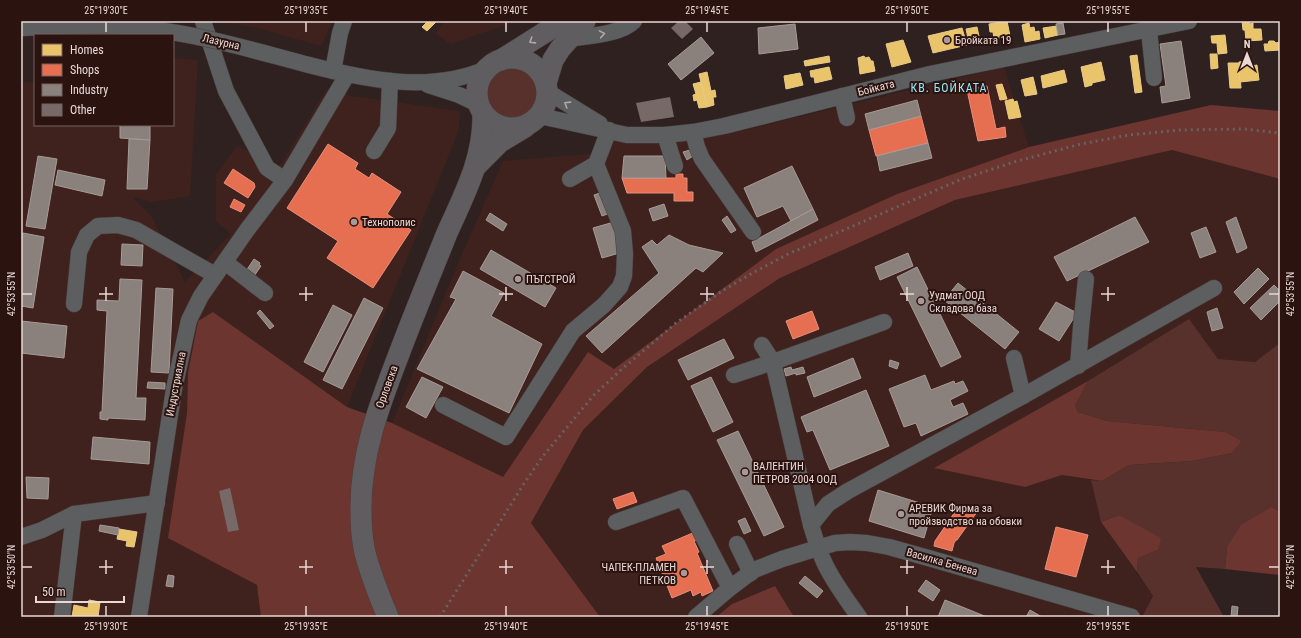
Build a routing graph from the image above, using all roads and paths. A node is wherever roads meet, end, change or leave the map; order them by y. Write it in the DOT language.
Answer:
graph roads {
  1 [pos="96,21"];
  2 [pos="203,21"];
  3 [pos="344,21"];
  4 [pos="585,21"];
  5 [pos="634,21"];
  6 [pos="1189,21"];
  7 [pos="21,28"];
  8 [pos="566,30"];
  9 [pos="1149,30"];
  10 [pos="98,34"];
  11 [pos="494,65"];
  12 [pos="340,73"];
  13 [pos="1154,78"];
  14 [pos="390,81"];
  15 [pos="418,82"];
  16 [pos="547,87"];
  17 [pos="842,96"];
  18 [pos="480,108"];
  19 [pos="847,118"];
  20 [pos="535,120"];
  21 [pos="609,130"];
  22 [pos="693,132"];
  23 [pos="665,135"];
  24 [pos="374,151"];
  25 [pos="596,164"];
  26 [pos="476,166"];
  27 [pos="675,166"];
  28 [pos="570,179"];
  29 [pos="284,180"];
  30 [pos="753,232"];
  31 [pos="225,262"];
  32 [pos="215,275"];
  33 [pos="1086,279"];
  34 [pos="1214,288"];
  35 [pos="265,293"];
  36 [pos="74,304"];
  37 [pos="884,322"];
  38 [pos="762,345"];
  39 [pos="1014,358"];
  40 [pos="773,362"];
  41 [pos="1078,366"];
  42 [pos="734,375"];
  43 [pos="1023,396"];
  44 [pos="443,405"];
  45 [pos="157,503"];
  46 [pos="74,514"];
  47 [pos="616,522"];
  48 [pos="811,525"];
  49 [pos="21,537"];
  50 [pos="737,544"];
  51 [pos="818,548"];
  52 [pos="751,573"];
  53 [pos="730,588"];
  54 [pos="62,617"];
  55 [pos="139,617"];
  56 [pos="388,617"];
  57 [pos="696,617"];
  58 [pos="860,617"];
  59 [pos="1132,617"];
  1 -- 10 [label="street"];
  2 -- 29 [label="street"];
  3 -- 12 [label="street"];
  4 -- 8 [label="main road"];
  8 -- 5 [label="street, one-way"];
  6 -- 9 [label="street, Бойката"];
  7 -- 12 [label="street, Лазурна, bridge"];
  8 -- 11 [label="main road, one-way"];
  8 -- 16 [label="main road"];
  9 -- 13 [label="street"];
  9 -- 17 [label="street, Бойката"];
  11 -- 15 [label="street, Лазурна"];
  11 -- 16 [label="main road"];
  11 -- 18 [label="main road"];
  12 -- 14 [label="street, Лазурна"];
  12 -- 29 [label="street, Индустриална"];
  14 -- 15 [label="street, Лазурна"];
  14 -- 24 [label="street"];
  15 -- 18 [label="street, Лазурна"];
  16 -- 20 [label="main road"];
  21 -- 16 [label="street, Бойката, one-way"];
  17 -- 19 [label="street"];
  17 -- 22 [label="street, Бойката"];
  18 -- 20 [label="main road"];
  18 -- 26 [label="main road, Орловска"];
  20 -- 21 [label="street, Бойката"];
  20 -- 26 [label="main road, Орловска"];
  21 -- 23 [label="street, Бойката"];
  21 -- 25 [label="street"];
  22 -- 23 [label="street, Бойката"];
  22 -- 30 [label="street"];
  23 -- 27 [label="street"];
  25 -- 28 [label="street"];
  25 -- 44 [label="street"];
  26 -- 56 [label="main road, Орловска"];
  29 -- 31 [label="street, Индустриална"];
  31 -- 32 [label="street, Индустриална"];
  31 -- 35 [label="street"];
  32 -- 36 [label="street"];
  32 -- 45 [label="street, Индустриална"];
  33 -- 41 [label="street"];
  34 -- 41 [label="street"];
  37 -- 40 [label="street"];
  38 -- 40 [label="street"];
  39 -- 43 [label="street"];
  40 -- 42 [label="street"];
  40 -- 48 [label="street"];
  41 -- 43 [label="street"];
  43 -- 48 [label="street"];
  45 -- 46 [label="street"];
  45 -- 55 [label="street, Индустриална"];
  46 -- 49 [label="street"];
  46 -- 54 [label="street"];
  47 -- 53 [label="street"];
  48 -- 51 [label="street"];
  50 -- 52 [label="street"];
  51 -- 52 [label="street, Василка Бенева"];
  51 -- 58 [label="street"];
  51 -- 59 [label="street, Василка Бенева"];
  52 -- 53 [label="street, Василка Бенева"];
  53 -- 57 [label="street, Василка Бенева"];
}
